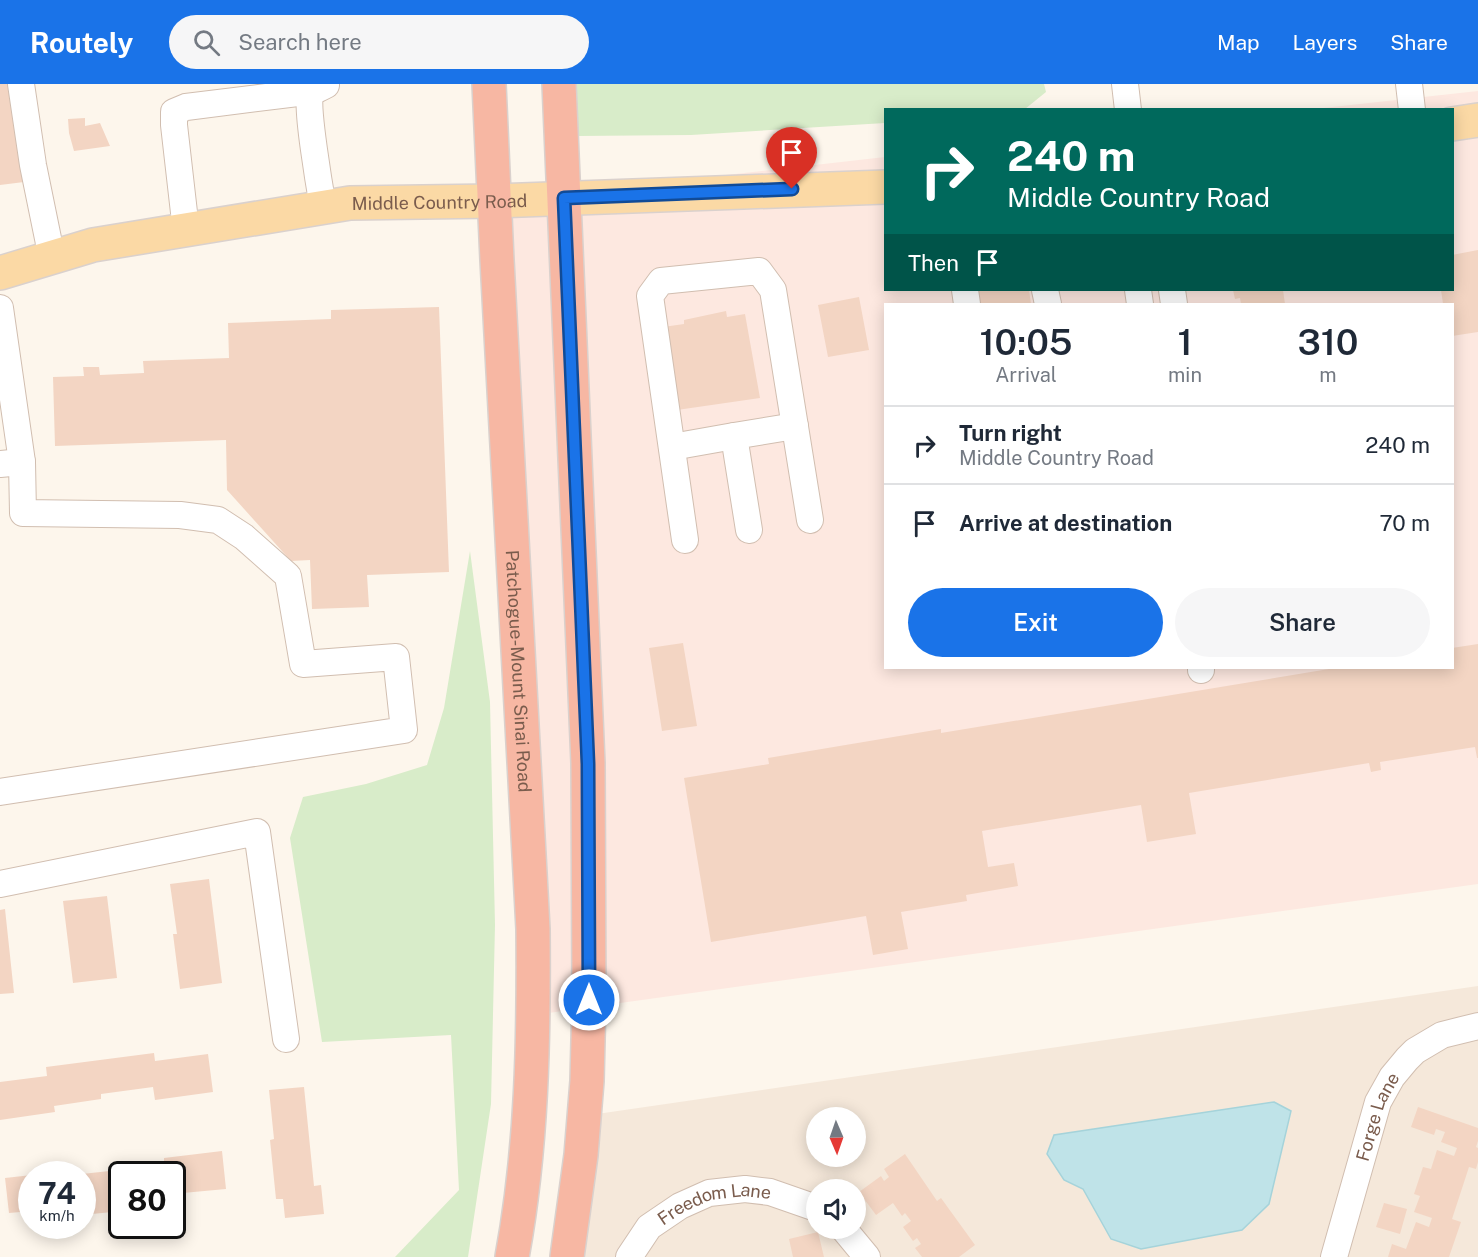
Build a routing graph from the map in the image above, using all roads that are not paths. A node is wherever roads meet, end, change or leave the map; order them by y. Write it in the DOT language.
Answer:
graph roads {
  1 [pos="21,84"];
  2 [pos="489,84"];
  3 [pos="559,84"];
  4 [pos="1125,84"];
  5 [pos="1409,84"];
  6 [pos="310,88"];
  7 [pos="1128,108"];
  8 [pos="1412,108"];
  9 [pos="1478,120"];
  10 [pos="1454,124"];
  11 [pos="884,187"];
  12 [pos="564,198"];
  13 [pos="495,201"];
  14 [pos="323,207"];
  15 [pos="186,230"];
  16 [pos="52,258"];
  17 [pos="0,273"];
  18 [pos="0,308"];
  19 [pos="795,426"];
  20 [pos="734,436"];
  21 [pos="672,447"];
  22 [pos="11,463"];
  23 [pos="810,520"];
  24 [pos="749,530"];
  25 [pos="685,540"];
  26 [pos="0,792"];
  27 [pos="0,884"];
  28 [pos="1478,1026"];
  29 [pos="286,1039"];
  30 [pos="806,1205"];
  31 [pos="852,1239"];
  32 [pos="512,1257"];
  33 [pos="567,1257"];
  34 [pos="629,1257"];
  35 [pos="867,1257"];
  36 [pos="1334,1257"];
  1 -- 16 [label="street"];
  2 -- 13 [label="highway, Patchogue-Mount Sinai Road"];
  3 -- 12 [label="highway"];
  4 -- 7 [label="street"];
  5 -- 8 [label="street"];
  6 -- 14 [label="street"];
  6 -- 15 [label="street"];
  9 -- 10 [label="main road"];
  11 -- 12 [label="main road, Middle Country Road"];
  12 -- 13 [label="main road, Middle Country Road"];
  12 -- 33 [label="highway"];
  13 -- 14 [label="main road, Middle Country Road"];
  13 -- 32 [label="highway, Patchogue-Mount Sinai Road"];
  14 -- 15 [label="main road, Middle Country Road"];
  15 -- 16 [label="main road, Middle Country Road"];
  16 -- 17 [label="main road, Middle Country Road"];
  18 -- 22 [label="street"];
  19 -- 20 [label="street"];
  19 -- 21 [label="street"];
  19 -- 23 [label="street"];
  20 -- 21 [label="street"];
  20 -- 24 [label="street"];
  21 -- 25 [label="street"];
  22 -- 26 [label="street"];
  27 -- 29 [label="street"];
  28 -- 36 [label="street, Forge Lane"];
  30 -- 34 [label="street, Freedom Lane"];
  31 -- 35 [label="street"];
}
